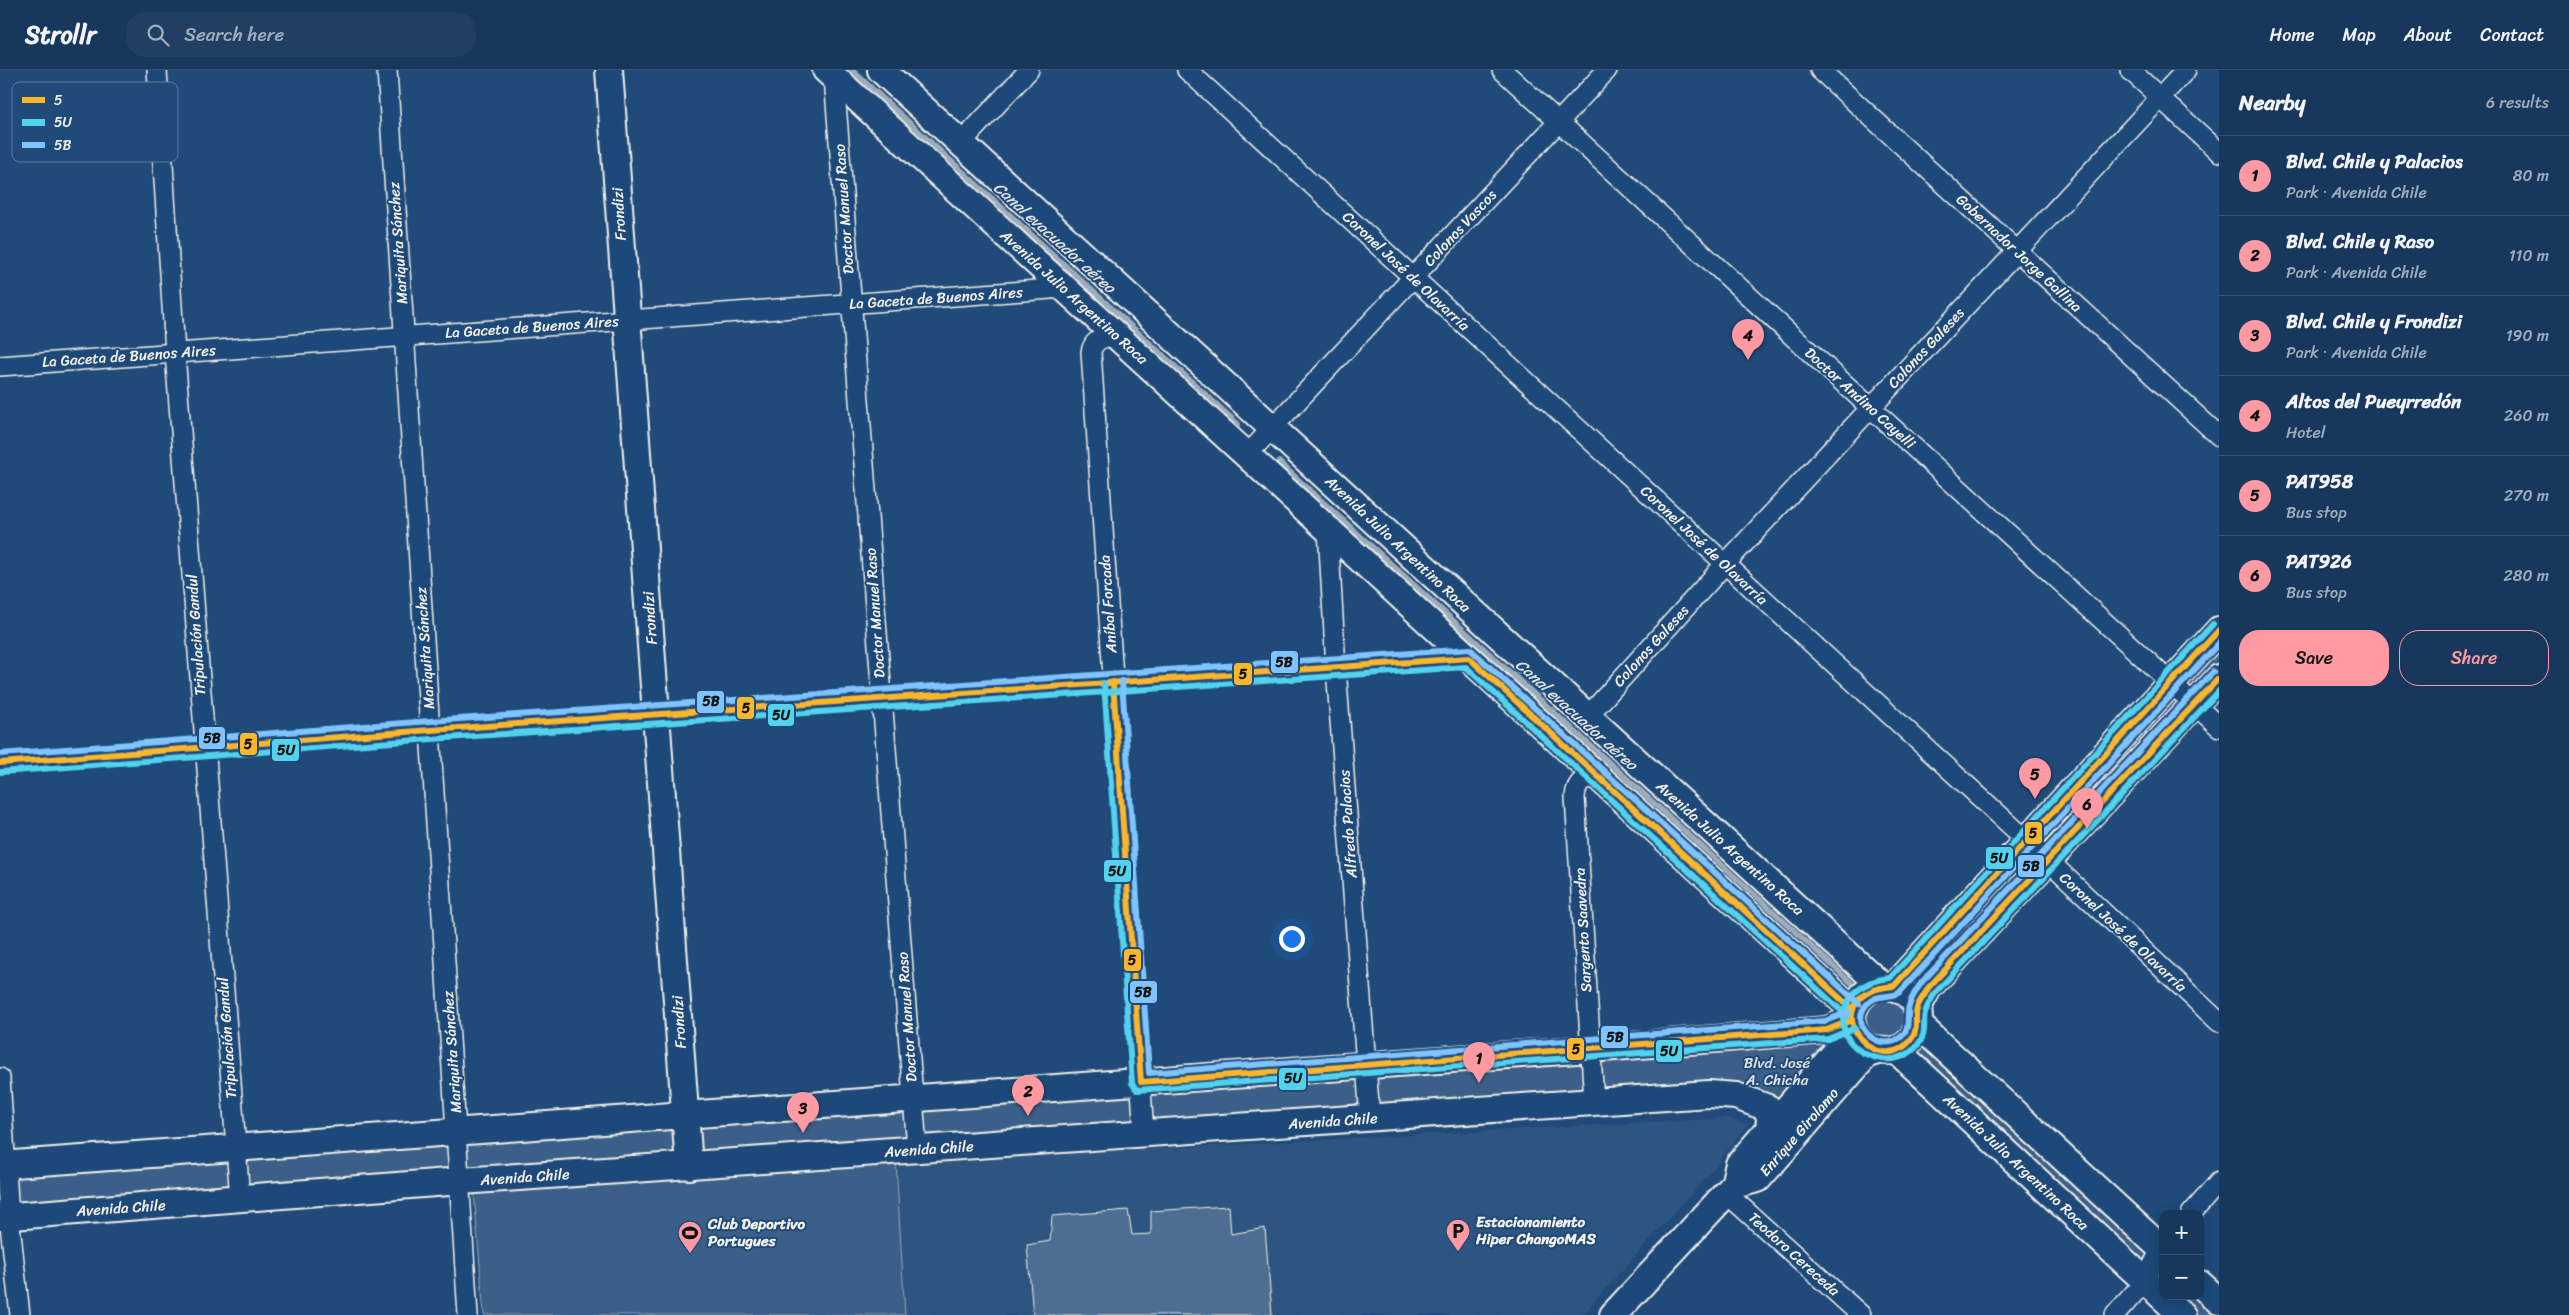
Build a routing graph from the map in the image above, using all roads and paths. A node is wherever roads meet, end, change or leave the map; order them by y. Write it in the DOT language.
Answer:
graph roads {
  1 [pos="387,70"];
  2 [pos="609,70"];
  3 [pos="881,70"];
  4 [pos="1029,70"];
  5 [pos="1187,70"];
  6 [pos="1502,70"];
  7 [pos="1607,70"];
  8 [pos="1820,70"];
  9 [pos="2130,70"];
  10 [pos="2186,70"];
  11 [pos="830,73"];
  12 [pos="2160,98"];
  13 [pos="1558,122"];
  14 [pos="961,143"];
  15 [pos="2219,152"];
  16 [pos="163,162"];
  17 [pos="2017,251"];
  18 [pos="1414,278"];
  19 [pos="1065,288"];
  20 [pos="851,304"];
  21 [pos="627,320"];
  22 [pos="404,335"];
  23 [pos="1122,340"];
  24 [pos="175,353"];
  25 [pos="0,366"];
  26 [pos="1871,408"];
  27 [pos="1273,429"];
  28 [pos="2219,436"];
  29 [pos="1247,455"];
  30 [pos="1328,530"];
  31 [pos="1725,564"];
  32 [pos="2219,630"];
  33 [pos="1469,658"];
  34 [pos="1336,668"];
  35 [pos="2219,678"];
  36 [pos="1113,682"];
  37 [pos="2171,683"];
  38 [pos="882,699"];
  39 [pos="2194,704"];
  40 [pos="657,715"];
  41 [pos="1587,717"];
  42 [pos="2219,727"];
  43 [pos="431,730"];
  44 [pos="204,748"];
  45 [pos="0,763"];
  46 [pos="1601,779"];
  47 [pos="2027,841"];
  48 [pos="2047,860"];
  49 [pos="1887,986"];
  50 [pos="1918,1017"];
  51 [pos="1853,1020"];
  52 [pos="2219,1022"];
  53 [pos="1590,1049"];
  54 [pos="1887,1051"];
  55 [pos="1365,1065"];
  56 [pos="0,1078"];
  57 [pos="1141,1082"];
  58 [pos="913,1098"];
  59 [pos="1594,1102"];
  60 [pos="686,1115"];
  61 [pos="1370,1118"];
  62 [pos="1769,1129"];
  63 [pos="457,1130"];
  64 [pos="1144,1134"];
  65 [pos="235,1148"];
  66 [pos="917,1149"];
  67 [pos="3,1165"];
  68 [pos="689,1166"];
  69 [pos="461,1181"];
  70 [pos="2219,1182"];
  71 [pos="1730,1189"];
  72 [pos="240,1199"];
  73 [pos="2194,1210"];
  74 [pos="5,1216"];
  75 [pos="2159,1245"];
  76 [pos="2159,1254"];
  77 [pos="2145,1281"];
  78 [pos="2204,1288"];
  79 [pos="2219,1301"];
  80 [pos="20,1315"];
  81 [pos="468,1315"];
  82 [pos="1613,1315"];
  83 [pos="1861,1315"];
  84 [pos="2115,1315"];
  85 [pos="2182,1315"];
  1 -- 22 [label="street, Mariquita Sánchez"];
  2 -- 21 [label="main road, Frondizi"];
  3 -- 14 [label="main road, Avenida Julio Argentino Roca"];
  4 -- 14 [label="street"];
  5 -- 18 [label="street, Coronel José de Olavarría"];
  6 -- 13 [label="street, Doctor Andino Cayelli"];
  7 -- 13 [label="street, Colonos Vascos"];
  8 -- 17 [label="street, Gobernador Jorge Gallina"];
  9 -- 12 [label="street"];
  10 -- 12 [label="street, Colonos Galeses"];
  11 -- 19 [label="main road, Avenida Julio Argentino Roca"];
  11 -- 20 [label="street, Doctor Manuel Raso"];
  12 -- 15 [label="street"];
  12 -- 17 [label="street, Colonos Galeses"];
  13 -- 18 [label="street, Colonos Vascos"];
  13 -- 26 [label="street, Doctor Andino Cayelli"];
  14 -- 27 [label="main road, Avenida Julio Argentino Roca"];
  16 -- 24 [label="street, Tripulación Gandul"];
  17 -- 26 [label="street, Colonos Galeses"];
  17 -- 28 [label="street, Gobernador Jorge Gallina"];
  18 -- 27 [label="street, Colonos Vascos"];
  18 -- 31 [label="street, Coronel José de Olavarría"];
  19 -- 20 [label="street, La Gaceta de Buenos Aires"];
  19 -- 23 [label="main road, Avenida Julio Argentino Roca"];
  20 -- 21 [label="street, La Gaceta de Buenos Aires"];
  20 -- 38 [label="street, Doctor Manuel Raso"];
  21 -- 22 [label="street, La Gaceta de Buenos Aires"];
  21 -- 40 [label="main road, Frondizi"];
  22 -- 24 [label="street, La Gaceta de Buenos Aires"];
  22 -- 43 [label="street, Mariquita Sánchez"];
  23 -- 29 [label="main road, Avenida Julio Argentino Roca"];
  23 -- 36 [label="street, Aníbal Forcada"];
  24 -- 25 [label="street, La Gaceta de Buenos Aires"];
  24 -- 44 [label="street, Tripulación Gandul"];
  26 -- 31 [label="street, Colonos Galeses"];
  26 -- 37 [label="street, Doctor Andino Cayelli"];
  27 -- 29 [label="street, Colonos Vascos"];
  27 -- 41 [label="main road, Avenida Julio Argentino Roca"];
  29 -- 30 [label="main road, Avenida Julio Argentino Roca"];
  30 -- 33 [label="main road, Avenida Julio Argentino Roca"];
  30 -- 34 [label="street, Alfredo Palacios"];
  31 -- 41 [label="street, Colonos Galeses"];
  31 -- 47 [label="street, Coronel José de Olavarría"];
  32 -- 37 [label="main road"];
  33 -- 34 [label="street"];
  33 -- 46 [label="main road, Avenida Julio Argentino Roca"];
  34 -- 36 [label="street"];
  34 -- 55 [label="street, Alfredo Palacios"];
  35 -- 39 [label="main road"];
  36 -- 38 [label="street"];
  36 -- 57 [label="street, Aníbal Forcada"];
  37 -- 39 [label="street, Doctor Andino Cayelli"];
  37 -- 47 [label="main road"];
  38 -- 40 [label="street"];
  38 -- 58 [label="street, Doctor Manuel Raso"];
  39 -- 42 [label="street, Doctor Andino Cayelli"];
  39 -- 48 [label="main road"];
  40 -- 43 [label="street"];
  40 -- 60 [label="main road, Frondizi"];
  41 -- 49 [label="main road, Avenida Julio Argentino Roca"];
  43 -- 44 [label="street"];
  43 -- 63 [label="street, Mariquita Sánchez"];
  44 -- 45 [label="street"];
  44 -- 65 [label="street, Tripulación Gandul"];
  46 -- 51 [label="main road, Avenida Julio Argentino Roca"];
  46 -- 53 [label="street, Sargento Saavedra"];
  47 -- 48 [label="street, Coronel José de Olavarría"];
  47 -- 49 [label="main road"];
  48 -- 50 [label="main road"];
  48 -- 52 [label="street, Coronel José de Olavarría"];
  49 -- 50 [label="main road, Avenida Julio Argentino Roca"];
  49 -- 51 [label="main road"];
  50 -- 54 [label="main road"];
  50 -- 75 [label="main road, Avenida Julio Argentino Roca"];
  51 -- 53 [label="main road"];
  51 -- 54 [label="main road, Avenida Julio Argentino Roca"];
  51 -- 62 [label="main road, Enrique Girolamo"];
  53 -- 55 [label="main road"];
  53 -- 59 [label="street, Sargento Saavedra"];
  54 -- 71 [label="main road, Enrique Girolamo"];
  54 -- 77 [label="main road, Avenida Julio Argentino Roca"];
  55 -- 57 [label="main road"];
  55 -- 61 [label="street, Alfredo Palacios"];
  56 -- 67 [label="street"];
  57 -- 58 [label="main road"];
  57 -- 64 [label="street, Aníbal Forcada"];
  58 -- 60 [label="main road"];
  58 -- 66 [label="street, Doctor Manuel Raso"];
  59 -- 61 [label="main road, Avenida Chile"];
  59 -- 62 [label="main road, Avenida Chile"];
  60 -- 63 [label="main road"];
  60 -- 68 [label="main road, Frondizi"];
  61 -- 64 [label="main road, Avenida Chile"];
  62 -- 71 [label="main road"];
  63 -- 65 [label="main road"];
  63 -- 69 [label="street, Mariquita Sánchez"];
  64 -- 66 [label="main road, Avenida Chile"];
  65 -- 67 [label="main road"];
  65 -- 72 [label="street, Tripulación Gandul"];
  66 -- 68 [label="main road, Avenida Chile"];
  67 -- 74 [label="street"];
  68 -- 69 [label="main road, Avenida Chile"];
  69 -- 72 [label="main road, Avenida Chile"];
  69 -- 81 [label="street, Mariquita Sánchez"];
  70 -- 73 [label="street"];
  71 -- 82 [label="main road"];
  71 -- 83 [label="street, Teodoro Cereceda"];
  72 -- 74 [label="main road, Avenida Chile"];
  74 -- 80 [label="street"];
  76 -- 77 [label="street"];
  77 -- 84 [label="street"];
  77 -- 85 [label="main road, Avenida Julio Argentino Roca"];
  78 -- 79 [label="main road"];
}
